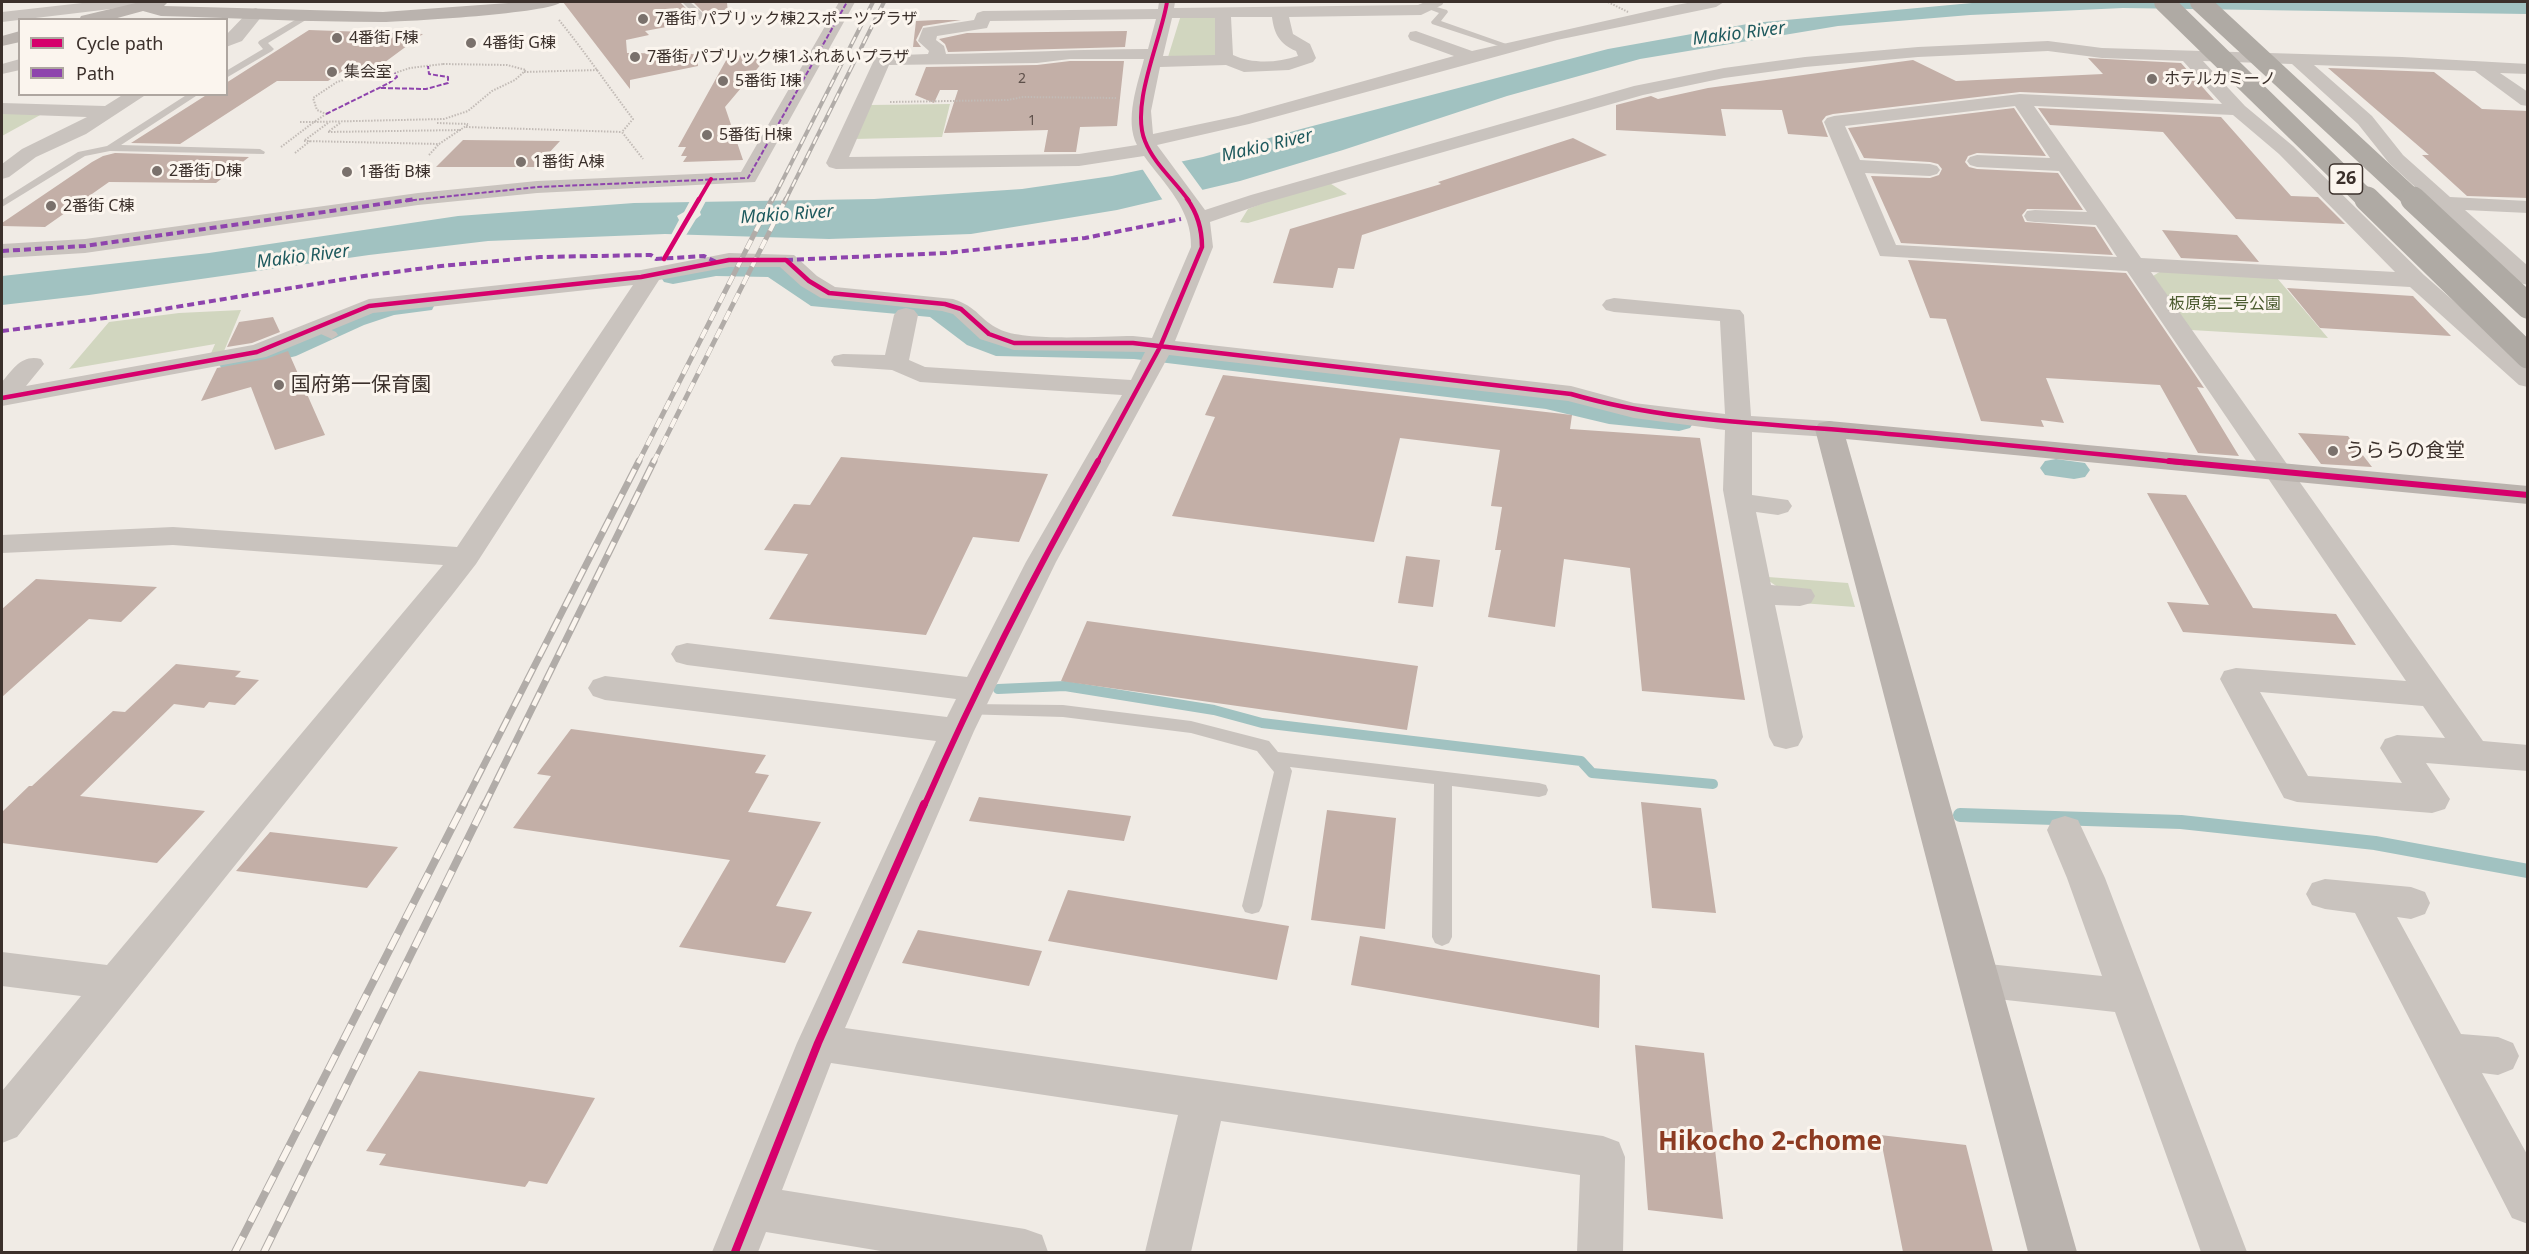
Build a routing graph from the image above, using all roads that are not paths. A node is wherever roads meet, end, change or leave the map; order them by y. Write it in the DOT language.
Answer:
graph roads {
  1 [pos="48,2"];
  2 [pos="160,2"];
  3 [pos="686,2"];
  4 [pos="847,2"];
  5 [pos="1716,2"];
  6 [pos="2164,2"];
  7 [pos="2200,2"];
  8 [pos="539,3"];
  9 [pos="1432,4"];
  10 [pos="142,6"];
  11 [pos="1167,7"];
  12 [pos="1072,8"];
  13 [pos="986,9"];
  14 [pos="1373,11"];
  15 [pos="1223,12"];
  16 [pos="1280,12"];
  17 [pos="256,13"];
  18 [pos="27,14"];
  19 [pos="310,15"];
  20 [pos="2,17"];
  21 [pos="95,18"];
  22 [pos="704,19"];
  23 [pos="2,25"];
  24 [pos="1378,32"];
  25 [pos="1416,36"];
  26 [pos="18,37"];
  27 [pos="2,41"];
  28 [pos="228,41"];
  29 [pos="1508,46"];
  30 [pos="2188,56"];
  31 [pos="1471,57"];
  32 [pos="1152,58"];
  33 [pos="936,59"];
  34 [pos="1229,60"];
  35 [pos="2298,60"];
  36 [pos="18,65"];
  37 [pos="2480,67"];
  38 [pos="2,69"];
  39 [pos="2528,69"];
  40 [pos="2,74"];
  41 [pos="228,74"];
  42 [pos="18,75"];
  43 [pos="135,96"];
  44 [pos="192,96"];
  45 [pos="2020,100"];
  46 [pos="2528,101"];
  47 [pos="2,108"];
  48 [pos="2238,110"];
  49 [pos="109,112"];
  50 [pos="1148,146"];
  51 [pos="110,148"];
  52 [pos="2,152"];
  53 [pos="260,152"];
  54 [pos="29,153"];
  55 [pos="1977,161"];
  56 [pos="2066,165"];
  57 [pos="1852,166"];
  58 [pos="1930,170"];
  59 [pos="2,172"];
  60 [pos="2445,203"];
  61 [pos="2,204"];
  62 [pos="2528,207"];
  63 [pos="1198,215"];
  64 [pos="2035,216"];
  65 [pos="2104,219"];
  66 [pos="2,251"];
  67 [pos="2136,265"];
  68 [pos="2528,278"];
  69 [pos="648,280"];
  70 [pos="2416,280"];
  71 [pos="1614,305"];
  72 [pos="2528,306"];
  73 [pos="906,315"];
  74 [pos="1707,343"];
  75 [pos="1734,345"];
  76 [pos="2528,356"];
  77 [pos="843,361"];
  78 [pos="1152,362"];
  79 [pos="896,363"];
  80 [pos="32,364"];
  81 [pos="2528,380"];
  82 [pos="2,397"];
  83 [pos="1739,427"];
  84 [pos="1829,429"];
  85 [pos="2278,472"];
  86 [pos="2528,495"];
  87 [pos="1740,502"];
  88 [pos="1778,506"];
  89 [pos="2,544"];
  90 [pos="465,557"];
  91 [pos="1758,594"];
  92 [pos="1800,596"];
  93 [pos="687,654"];
  94 [pos="604,688"];
  95 [pos="2433,695"];
  96 [pos="967,710"];
  97 [pos="1786,737"];
  98 [pos="2473,753"];
  99 [pos="1273,758"];
  100 [pos="2528,758"];
  101 [pos="1443,778"];
  102 [pos="1539,790"];
  103 [pos="2065,831"];
  104 [pos="2325,894"];
  105 [pos="2367,898"];
  106 [pos="2411,903"];
  107 [pos="1252,906"];
  108 [pos="1442,937"];
  109 [pos="2,969"];
  110 [pos="1979,980"];
  111 [pos="115,984"];
  112 [pos="2129,996"];
  113 [pos="818,1043"];
  114 [pos="2447,1051"];
  115 [pos="2498,1056"];
  116 [pos="1204,1099"];
  117 [pos="2,1123"];
  118 [pos="2528,1202"];
  119 [pos="753,1208"];
  120 [pos="735,1252"];
  121 [pos="1025,1252"];
  122 [pos="1168,1252"];
  123 [pos="1600,1252"];
  124 [pos="2053,1252"];
  125 [pos="2224,1252"];
  1 -- 18 [label="street"];
  2 -- 10 [label="street"];
  3 -- 22 [label="lane"];
  4 -- 66 [label="street"];
  5 -- 29 [label="street"];
  6 -- 76 [label="highway, 26, bridge"];
  7 -- 72 [label="highway, 26, bridge"];
  8 -- 19 [label="street"];
  9 -- 14 [label="street"];
  9 -- 29 [label="lane"];
  10 -- 17 [label="street"];
  10 -- 18 [label="street"];
  10 -- 21 [label="street"];
  11 -- 12 [label="street"];
  11 -- 15 [label="street"];
  11 -- 32 [label="street"];
  12 -- 13 [label="street"];
  13 -- 33 [label="street"];
  14 -- 16 [label="street"];
  14 -- 24 [label="street"];
  15 -- 16 [label="street"];
  15 -- 34 [label="street"];
  16 -- 34 [label="street"];
  17 -- 19 [label="street"];
  17 -- 28 [label="street"];
  18 -- 20 [label="street"];
  18 -- 23 [label="street"];
  19 -- 41 [label="lane"];
  25 -- 31 [label="street"];
  26 -- 27 [label="street"];
  29 -- 31 [label="street"];
  30 -- 35 [label="street"];
  30 -- 48 [label="street"];
  30 -- 63 [label="street"];
  31 -- 50 [label="street"];
  32 -- 33 [label="street"];
  32 -- 34 [label="street"];
  32 -- 50 [label="street"];
  33 -- 50 [label="street"];
  35 -- 37 [label="street"];
  35 -- 60 [label="street"];
  36 -- 38 [label="street"];
  37 -- 39 [label="street"];
  37 -- 46 [label="street"];
  40 -- 42 [label="street"];
  43 -- 49 [label="street"];
  44 -- 51 [label="lane"];
  45 -- 48 [label="street"];
  45 -- 56 [label="street"];
  45 -- 57 [label="street"];
  47 -- 49 [label="street"];
  48 -- 70 [label="street"];
  49 -- 54 [label="street"];
  50 -- 63 [label="street"];
  51 -- 53 [label="lane"];
  51 -- 61 [label="lane"];
  52 -- 54 [label="street"];
  54 -- 59 [label="street"];
  55 -- 56 [label="street"];
  56 -- 65 [label="street"];
  57 -- 58 [label="street"];
  57 -- 67 [label="street"];
  60 -- 62 [label="street"];
  60 -- 68 [label="street"];
  63 -- 78 [label="street"];
  64 -- 65 [label="street"];
  65 -- 67 [label="street"];
  67 -- 70 [label="street"];
  67 -- 85 [label="street"];
  69 -- 78 [label="street"];
  69 -- 82 [label="street"];
  69 -- 90 [label="street"];
  70 -- 81 [label="street"];
  71 -- 75 [label="street"];
  73 -- 79 [label="street"];
  74 -- 75 [label="street"];
  75 -- 83 [label="street"];
  77 -- 79 [label="street"];
  78 -- 79 [label="street"];
  78 -- 83 [label="street"];
  78 -- 96 [label="street"];
  80 -- 82 [label="street"];
  83 -- 84 [label="street"];
  83 -- 87 [label="street"];
  84 -- 85 [label="street"];
  84 -- 110 [label="street"];
  85 -- 86 [label="street"];
  85 -- 95 [label="street"];
  87 -- 88 [label="street"];
  87 -- 91 [label="street"];
  89 -- 90 [label="street"];
  90 -- 111 [label="street"];
  91 -- 92 [label="street"];
  91 -- 97 [label="street"];
  93 -- 96 [label="street"];
  94 -- 96 [label="street"];
  95 -- 98 [label="street"];
  95 -- 98 [label="street"];
  96 -- 99 [label="lane"];
  96 -- 113 [label="street"];
  98 -- 100 [label="street"];
  99 -- 101 [label="lane"];
  99 -- 107 [label="lane"];
  101 -- 102 [label="lane"];
  101 -- 108 [label="lane"];
  103 -- 112 [label="street"];
  104 -- 105 [label="street"];
  105 -- 106 [label="street"];
  105 -- 114 [label="street"];
  109 -- 111 [label="street"];
  110 -- 112 [label="street"];
  110 -- 124 [label="street"];
  111 -- 117 [label="street"];
  112 -- 125 [label="street"];
  113 -- 116 [label="street"];
  113 -- 119 [label="street"];
  114 -- 115 [label="street"];
  114 -- 118 [label="street"];
  116 -- 122 [label="street"];
  116 -- 123 [label="street"];
  119 -- 120 [label="street"];
  119 -- 121 [label="street"];
}
